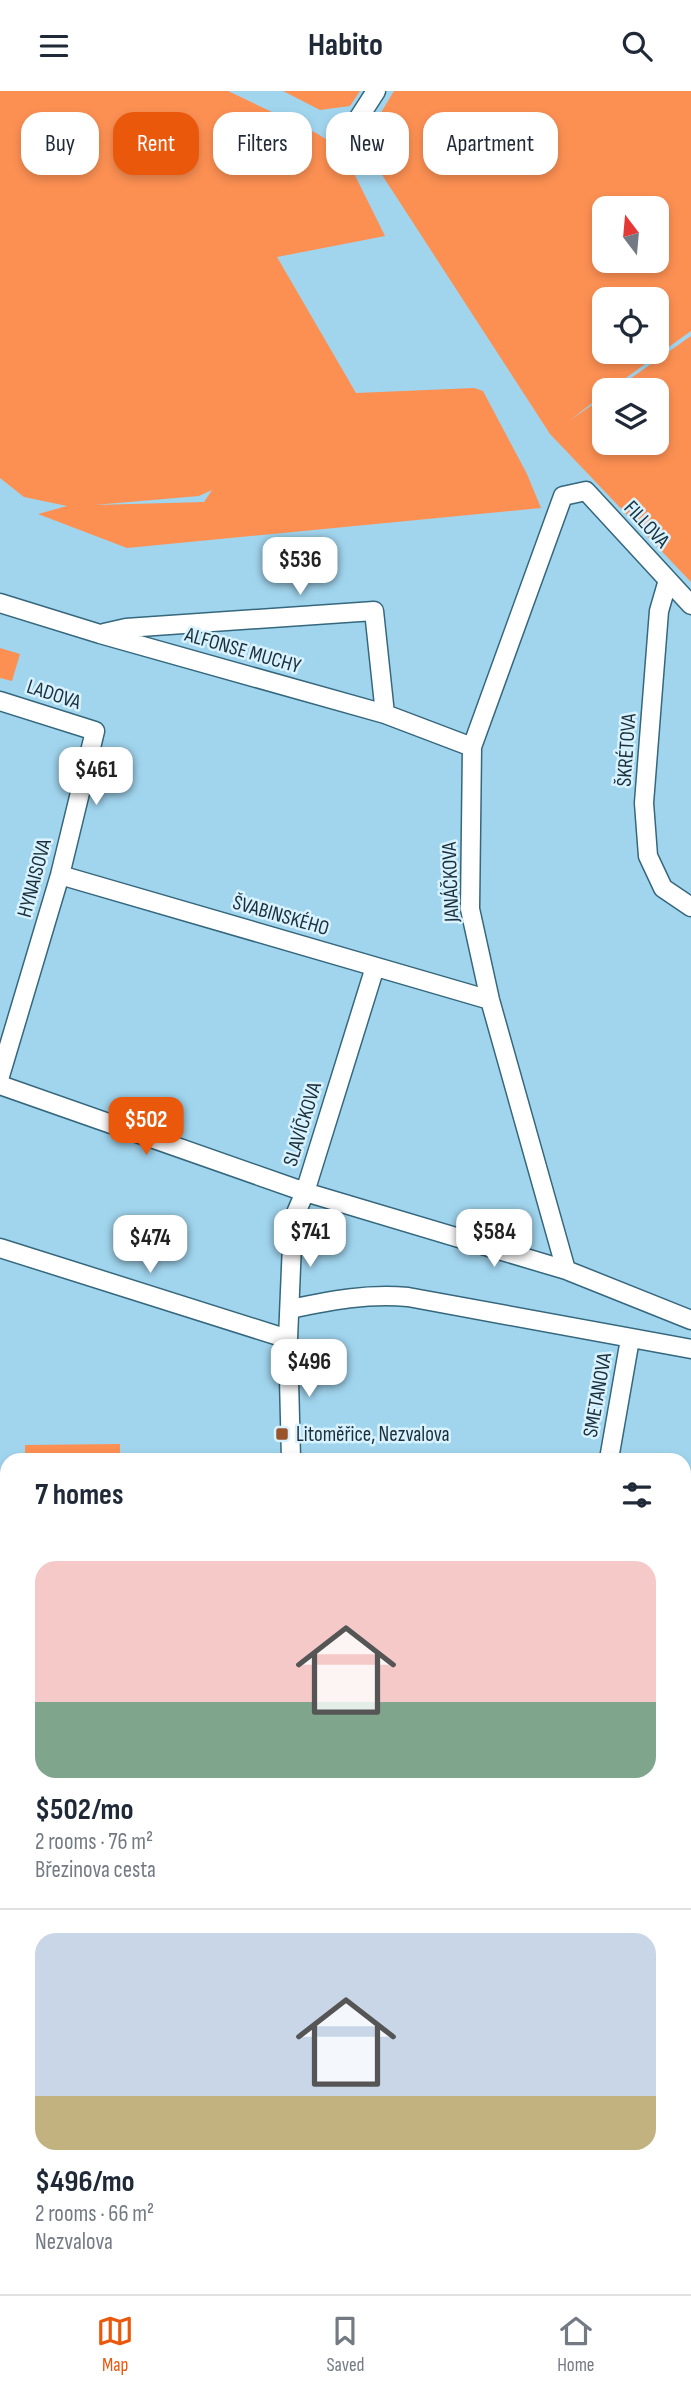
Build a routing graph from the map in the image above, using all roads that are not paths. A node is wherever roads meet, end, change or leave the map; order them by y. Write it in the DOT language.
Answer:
graph roads {
  1 [pos="376,91"];
  2 [pos="362,112"];
  3 [pos="563,496"];
  4 [pos="668,580"];
  5 [pos="0,603"];
  6 [pos="691,605"];
  7 [pos="100,634"];
  8 [pos="0,701"];
  9 [pos="385,714"];
  10 [pos="94,731"];
  11 [pos="472,747"];
  12 [pos="60,875"];
  13 [pos="691,907"];
  14 [pos="375,967"];
  15 [pos="490,1000"];
  16 [pos="0,1076"];
  17 [pos="0,1085"];
  18 [pos="305,1192"];
  19 [pos="0,1248"];
  20 [pos="566,1270"];
  21 [pos="289,1309"];
  22 [pos="691,1320"];
  23 [pos="288,1339"];
  24 [pos="630,1339"];
  25 [pos="691,1349"];
  26 [pos="291,1453"];
  27 [pos="610,1453"];
  1 -- 2 [label="street"];
  3 -- 4 [label="street, FILLOVA"];
  3 -- 11 [label="street, JANÁČKOVA"];
  4 -- 6 [label="street, FILLOVA"];
  4 -- 13 [label="street, ŠKRÉTOVA"];
  5 -- 7 [label="street, ALFONSE MUCHY"];
  7 -- 9 [label="street, ALFONSE MUCHY"];
  7 -- 9 [label="street"];
  8 -- 10 [label="street, LADOVA"];
  9 -- 11 [label="street, ALFONSE MUCHY"];
  10 -- 12 [label="street, HYNAISOVA"];
  11 -- 15 [label="street, JANÁČKOVA"];
  12 -- 14 [label="street, ŠVABINSKÉHO"];
  12 -- 16 [label="street, HYNAISOVA"];
  14 -- 15 [label="street, ŠVABINSKÉHO"];
  14 -- 18 [label="street, SLAVÍČKOVA"];
  15 -- 20 [label="street, JANÁČKOVA"];
  17 -- 18 [label="street"];
  18 -- 20 [label="street"];
  18 -- 21 [label="street, SLAVÍČKOVA"];
  19 -- 23 [label="street"];
  20 -- 22 [label="street"];
  21 -- 23 [label="street, SLAVÍČKOVA"];
  21 -- 24 [label="street"];
  23 -- 26 [label="street, SLAVÍČKOVA"];
  24 -- 25 [label="street"];
  24 -- 27 [label="street, SMETANOVA"];
}
